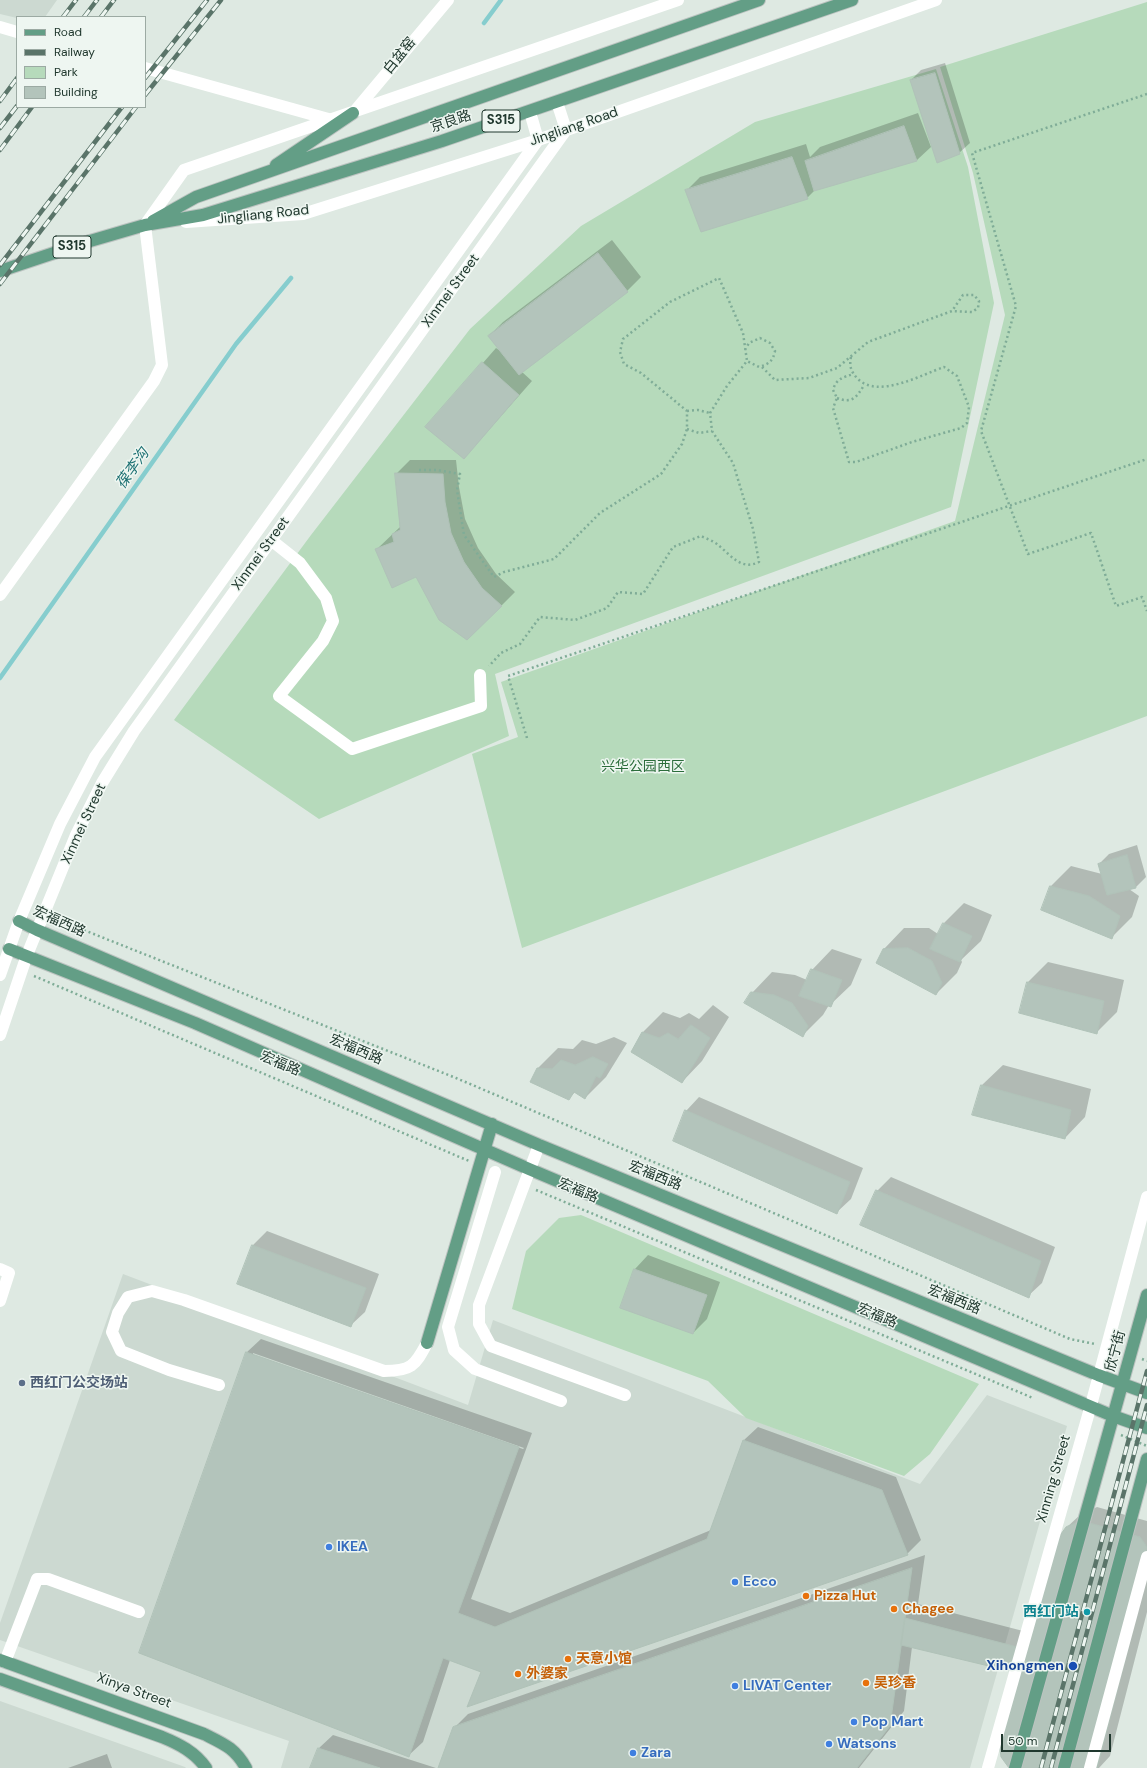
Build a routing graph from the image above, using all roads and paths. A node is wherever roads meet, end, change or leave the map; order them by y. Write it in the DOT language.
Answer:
graph roads {
  1 [pos="448,0"];
  2 [pos="678,0"];
  3 [pos="759,0"];
  4 [pos="852,0"];
  5 [pos="936,0"];
  6 [pos="0,27"];
  7 [pos="16,32"];
  8 [pos="146,68"];
  9 [pos="1147,94"];
  10 [pos="557,102"];
  11 [pos="530,112"];
  12 [pos="353,113"];
  13 [pos="332,120"];
  14 [pos="566,130"];
  15 [pos="538,140"];
  16 [pos="262,174"];
  17 [pos="145,225"];
  18 [pos="0,272"];
  19 [pos="952,311"];
  20 [pos="745,350"];
  21 [pos="851,356"];
  22 [pos="747,361"];
  23 [pos="762,366"];
  24 [pos="854,374"];
  25 [pos="864,384"];
  26 [pos="837,398"];
  27 [pos="686,410"];
  28 [pos="710,413"];
  29 [pos="687,429"];
  30 [pos="712,431"];
  31 [pos="1147,459"];
  32 [pos="419,470"];
  33 [pos="1008,506"];
  34 [pos="271,540"];
  35 [pos="0,595"];
  36 [pos="1147,611"];
  37 [pos="480,676"];
  38 [pos="527,738"];
  39 [pos="43,914"];
  40 [pos="19,920"];
  41 [pos="37,930"];
  42 [pos="9,949"];
  43 [pos="27,955"];
  44 [pos="22,972"];
  45 [pos="0,975"];
  46 [pos="0,1035"];
  47 [pos="492,1124"];
  48 [pos="539,1145"];
  49 [pos="484,1149"];
  50 [pos="479,1165"];
  51 [pos="530,1169"];
  52 [pos="495,1172"];
  53 [pos="524,1184"];
  54 [pos="1147,1197"];
  55 [pos="0,1269"];
  56 [pos="1147,1294"];
  57 [pos="0,1300"];
  58 [pos="1143,1326"];
  59 [pos="427,1342"];
  60 [pos="1106,1347"];
  61 [pos="1098,1375"];
  62 [pos="1122,1384"];
  63 [pos="219,1385"];
  64 [pos="1147,1393"];
  65 [pos="625,1396"];
  66 [pos="1035,1399"];
  67 [pos="561,1401"];
  68 [pos="1091,1405"];
  69 [pos="1113,1416"];
  70 [pos="1147,1428"];
  71 [pos="1110,1430"];
  72 [pos="1147,1446"];
  73 [pos="1147,1459"];
  74 [pos="1147,1557"];
  75 [pos="140,1612"];
  76 [pos="2,1661"];
  77 [pos="0,1678"];
  78 [pos="206,1768"];
  79 [pos="246,1768"];
  80 [pos="988,1768"];
  81 [pos="1015,1768"];
  82 [pos="1064,1768"];
  83 [pos="1090,1768"];
  1 -- 12 [label="street, 白盆窑"];
  2 -- 12 [label="street"];
  3 -- 16 [label="main road, 京良路 / S315"];
  4 -- 10 [label="main road, 京良路 / S315"];
  5 -- 14 [label="street, Jingliang Road"];
  6 -- 7 [label="street"];
  8 -- 13 [label="street"];
  9 -- 33 [label="path"];
  10 -- 11 [label="main road, 京良路 / S315"];
  10 -- 14 [label="street"];
  11 -- 15 [label="street"];
  11 -- 17 [label="main road, 京良路 / S315"];
  12 -- 13 [label="street"];
  12 -- 16 [label="main road"];
  13 -- 17 [label="street"];
  14 -- 15 [label="street, Jingliang Road"];
  14 -- 34 [label="street, Xinmei Street"];
  15 -- 17 [label="street, Jingliang Road"];
  15 -- 40 [label="street, Xinmei Street"];
  16 -- 17 [label="main road, 京良路 / S315"];
  17 -- 18 [label="main road, 京良路 / S315"];
  17 -- 35 [label="street"];
  19 -- 19 [label="path"];
  19 -- 21 [label="path"];
  20 -- 22 [label="path"];
  20 -- 23 [label="path"];
  20 -- 27 [label="path"];
  21 -- 23 [label="path"];
  21 -- 24 [label="path"];
  22 -- 23 [label="path"];
  22 -- 28 [label="path"];
  24 -- 25 [label="path"];
  24 -- 26 [label="path"];
  25 -- 26 [label="path"];
  25 -- 26 [label="path"];
  27 -- 28 [label="path"];
  27 -- 29 [label="path"];
  28 -- 30 [label="path"];
  29 -- 30 [label="path"];
  29 -- 32 [label="path"];
  30 -- 37 [label="path"];
  31 -- 33 [label="path"];
  33 -- 36 [label="path"];
  33 -- 38 [label="path"];
  34 -- 37 [label="street"];
  34 -- 39 [label="street, Xinmei Street"];
  39 -- 41 [label="street, Xinmei Street"];
  39 -- 60 [label="path, 宏福西路"];
  40 -- 41 [label="main road, 宏福西路"];
  40 -- 42 [label="street, Xinmei Street"];
  41 -- 43 [label="street, Xinmei Street"];
  41 -- 47 [label="main road, 宏福西路"];
  42 -- 43 [label="main road"];
  42 -- 45 [label="street, Xinmei Street"];
  43 -- 44 [label="street, Xinmei Street"];
  43 -- 49 [label="main road"];
  44 -- 46 [label="street, Xinmei Street"];
  44 -- 50 [label="path, 宏福路"];
  47 -- 48 [label="main road, 宏福西路"];
  47 -- 49 [label="main road"];
  48 -- 51 [label="street"];
  48 -- 61 [label="main road, 宏福西路"];
  49 -- 50 [label="main road"];
  49 -- 51 [label="main road"];
  50 -- 59 [label="main road"];
  51 -- 53 [label="street"];
  51 -- 68 [label="main road"];
  52 -- 67 [label="street"];
  53 -- 65 [label="street"];
  53 -- 66 [label="path, 宏福路"];
  54 -- 60 [label="street, Xinning Street"];
  55 -- 57 [label="street"];
  56 -- 58 [label="main road, 欣宁街"];
  58 -- 62 [label="main road, 欣宁街"];
  59 -- 63 [label="street"];
  60 -- 61 [label="street, Xinning Street"];
  61 -- 62 [label="main road, 宏福西路"];
  61 -- 68 [label="street, Xinning Street"];
  62 -- 64 [label="main road, 宏福西路"];
  62 -- 69 [label="main road, 欣宁街"];
  68 -- 69 [label="main road"];
  68 -- 80 [label="street, Xinning Street"];
  69 -- 70 [label="main road"];
  69 -- 71 [label="main road"];
  71 -- 72 [label="path"];
  71 -- 81 [label="main road"];
  73 -- 82 [label="main road"];
  74 -- 83 [label="street"];
  75 -- 76 [label="street"];
  76 -- 79 [label="main road, Xinya Street"];
  77 -- 78 [label="main road"];
}
